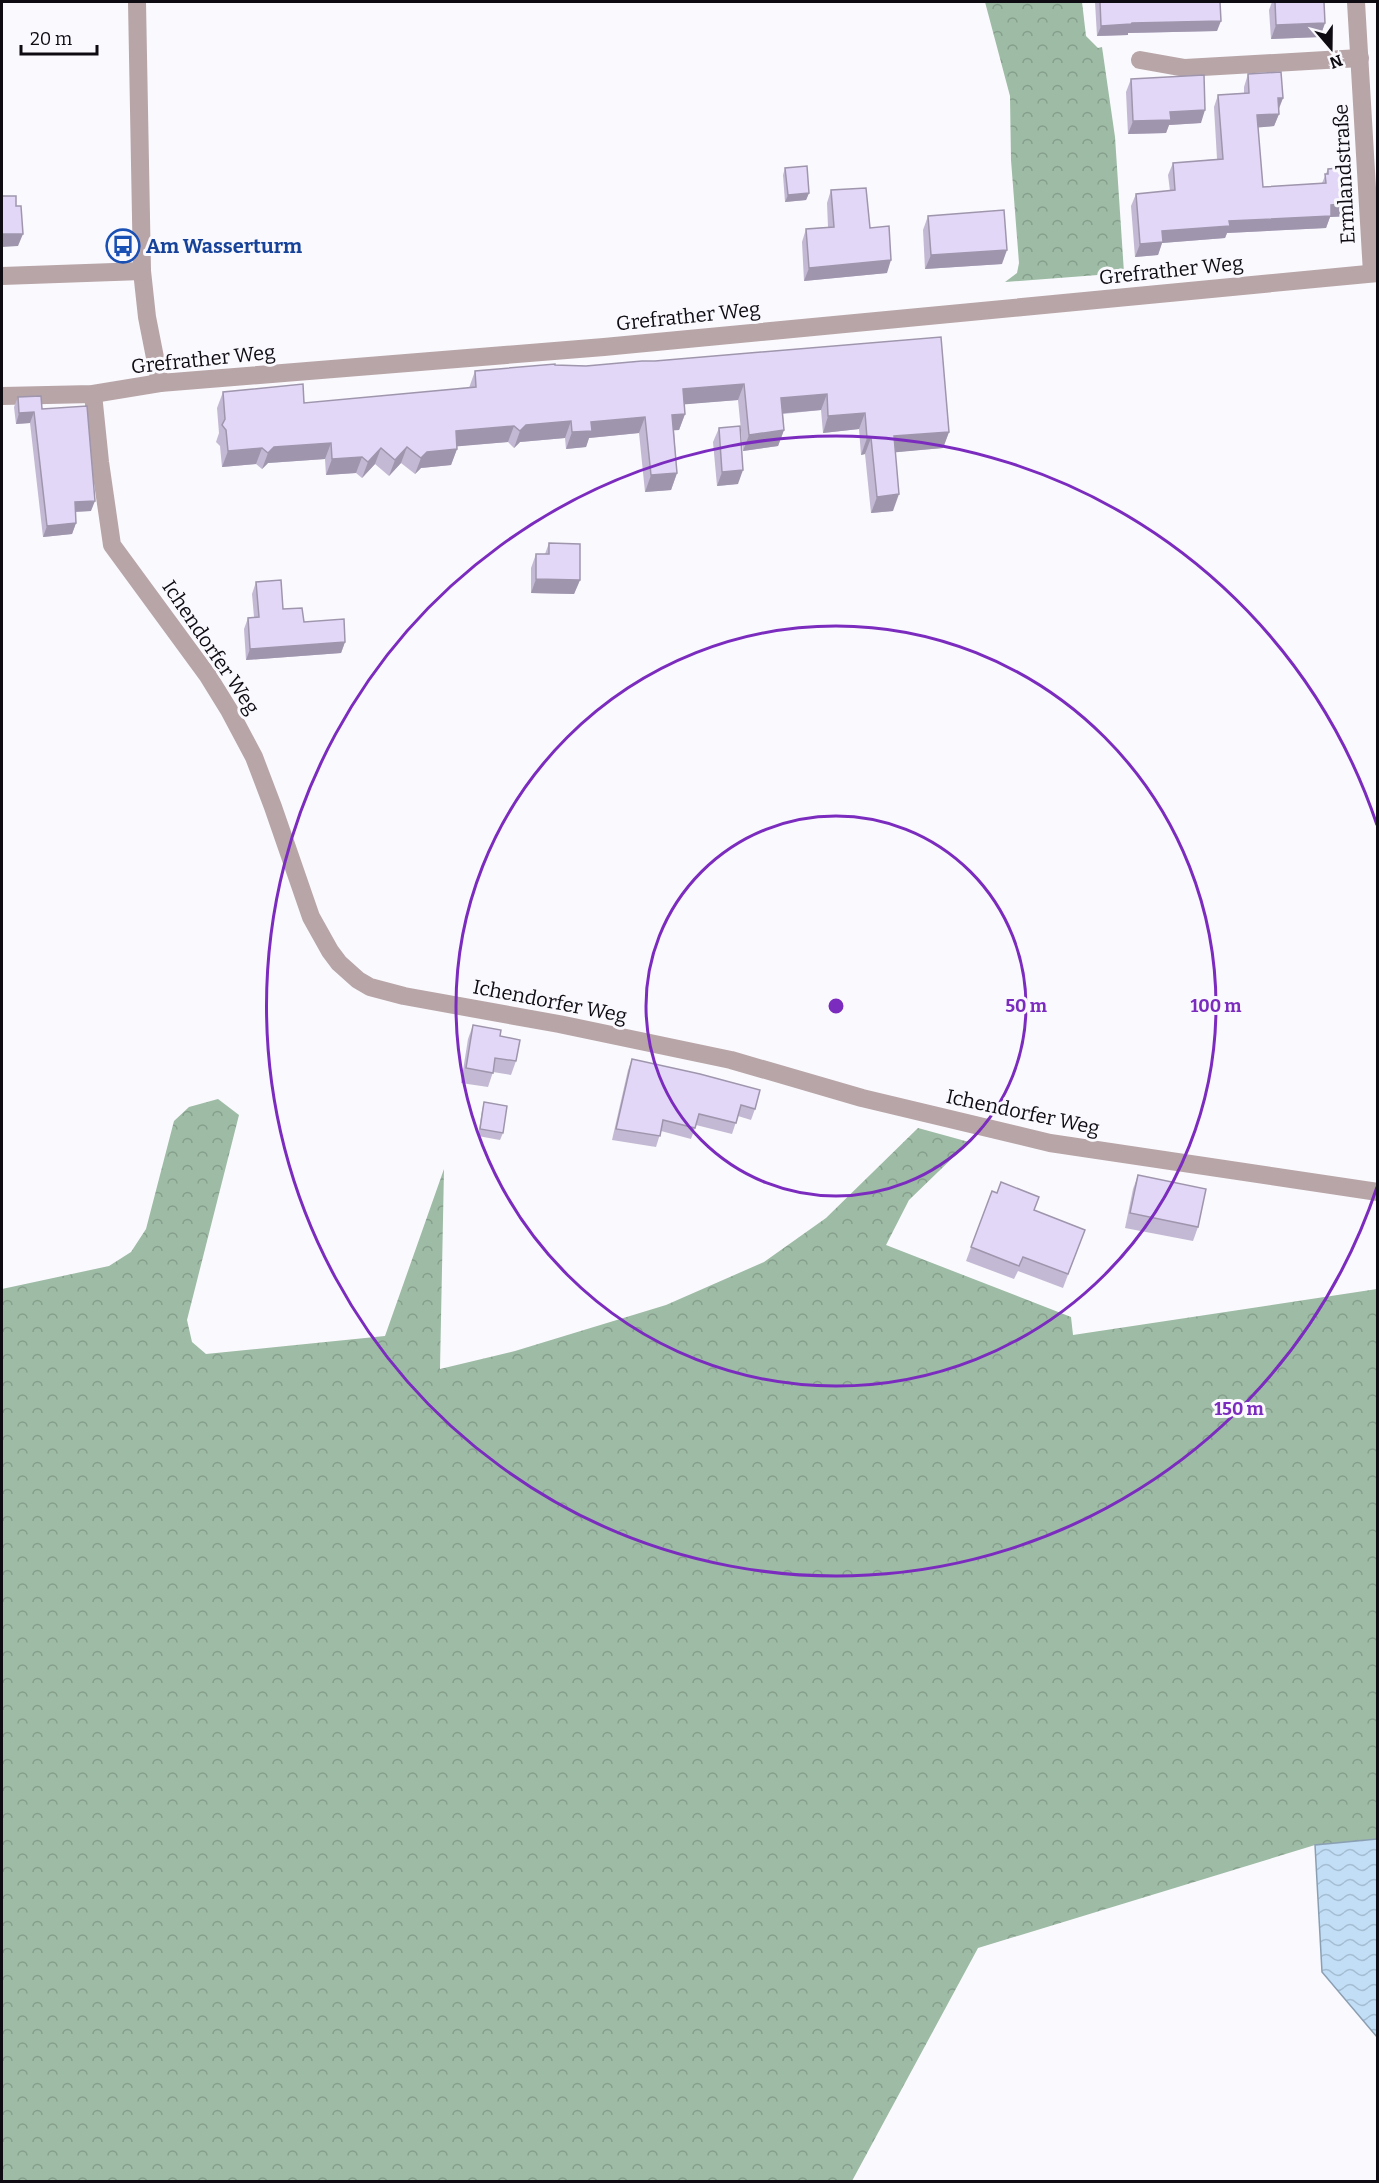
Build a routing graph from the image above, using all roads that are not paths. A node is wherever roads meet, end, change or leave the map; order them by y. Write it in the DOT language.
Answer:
graph roads {
  1 [pos="137,2"];
  2 [pos="1356,2"];
  3 [pos="1360,58"];
  4 [pos="1140,60"];
  5 [pos="142,271"];
  6 [pos="1375,273"];
  7 [pos="2,276"];
  8 [pos="160,383"];
  9 [pos="93,394"];
  10 [pos="2,396"];
  11 [pos="1377,1192"];
  1 -- 5 [label="street"];
  2 -- 3 [label="street, Ermlandstraße"];
  3 -- 4 [label="street"];
  3 -- 6 [label="street, Ermlandstraße"];
  5 -- 7 [label="street"];
  5 -- 8 [label="street"];
  6 -- 8 [label="street, Grefrather Weg"];
  8 -- 9 [label="street, Grefrather Weg"];
  9 -- 10 [label="street, Grefrather Weg"];
  9 -- 11 [label="street, Ichendorfer Weg"];
}
